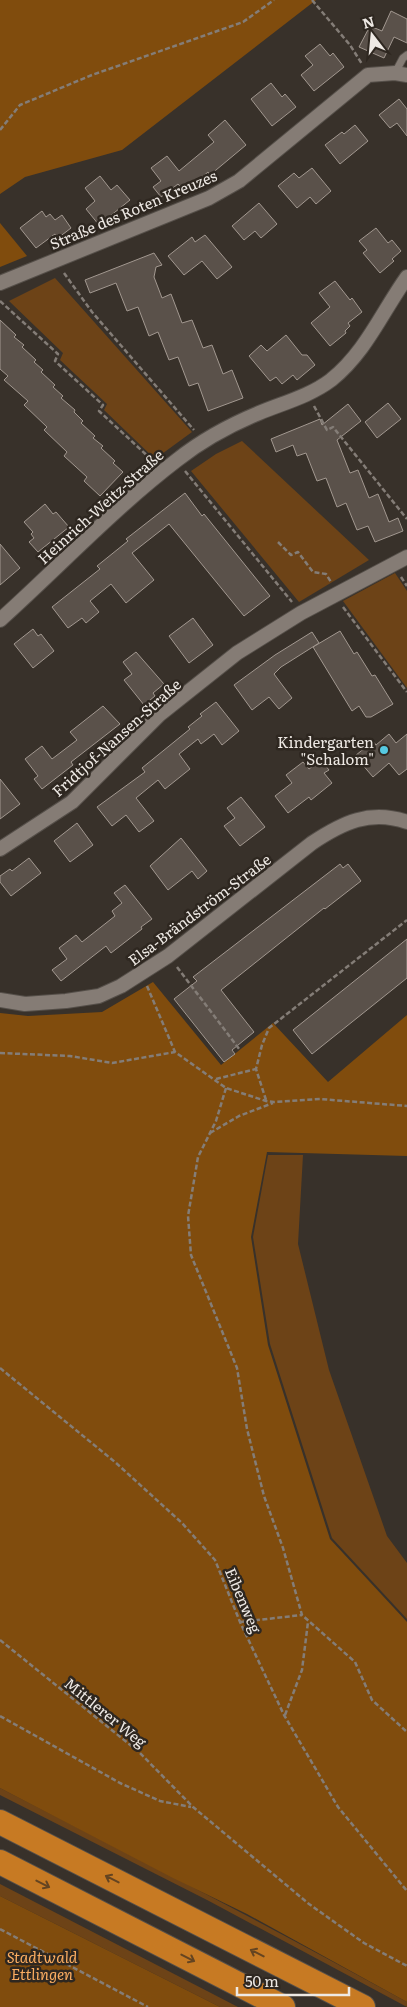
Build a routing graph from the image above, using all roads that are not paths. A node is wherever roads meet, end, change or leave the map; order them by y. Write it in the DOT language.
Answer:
graph roads {
  1 [pos="407,55"];
  2 [pos="401,74"];
  3 [pos="407,277"];
  4 [pos="0,283"];
  5 [pos="407,557"];
  6 [pos="0,620"];
  7 [pos="407,822"];
  8 [pos="0,850"];
  9 [pos="0,1000"];
  10 [pos="0,1822"];
  11 [pos="0,1862"];
  12 [pos="283,2007"];
  13 [pos="363,2007"];
  1 -- 2 [label="lane"];
  2 -- 4 [label="street, Straße des Roten Kreuzes"];
  3 -- 6 [label="street, Heinrich-Weitz-Straße"];
  5 -- 8 [label="street, Fridtjof-Nansen-Straße"];
  7 -- 9 [label="street, Elsa-Brändström-Straße"];
  13 -- 10 [label="highway, one-way"];
  11 -- 12 [label="highway, one-way"];
}
